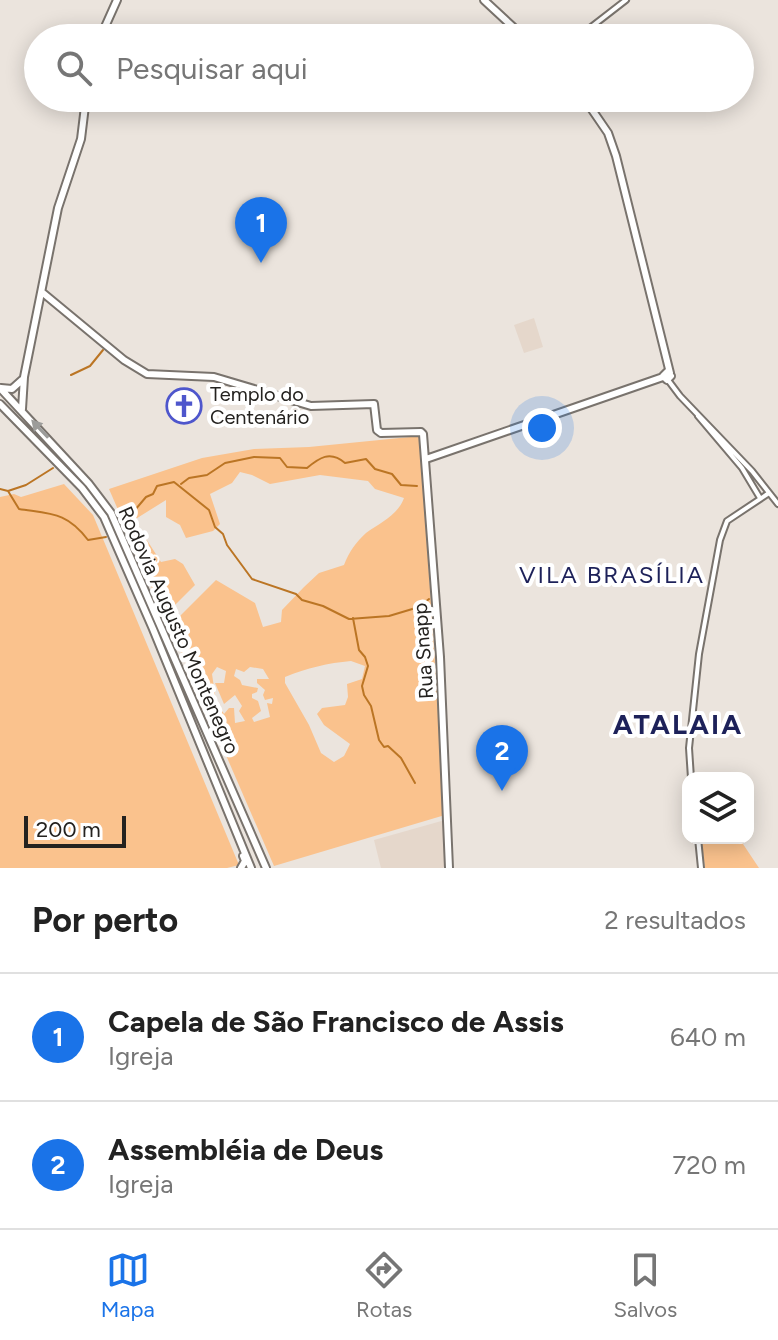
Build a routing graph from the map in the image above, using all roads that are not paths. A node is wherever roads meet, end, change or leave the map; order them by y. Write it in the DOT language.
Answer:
graph roads {
  1 [pos="117,0"];
  2 [pos="484,0"];
  3 [pos="626,0"];
  4 [pos="106,24"];
  5 [pos="510,24"];
  6 [pos="595,24"];
  7 [pos="85,112"];
  8 [pos="594,112"];
  9 [pos="43,293"];
  10 [pos="24,377"];
  11 [pos="668,377"];
  12 [pos="0,388"];
  13 [pos="0,404"];
  14 [pos="22,409"];
  15 [pos="697,414"];
  16 [pos="426,459"];
  17 [pos="769,493"];
  18 [pos="760,498"];
  19 [pos="778,504"];
  20 [pos="222,765"];
  21 [pos="209,770"];
  22 [pos="691,772"];
  23 [pos="237,837"];
  24 [pos="699,844"];
  25 [pos="241,868"];
  26 [pos="251,868"];
  27 [pos="266,868"];
  28 [pos="449,868"];
  29 [pos="701,868"];
  1 -- 4 [label="main road"];
  2 -- 5 [label="main road"];
  3 -- 6 [label="street"];
  7 -- 9 [label="main road"];
  8 -- 11 [label="main road"];
  9 -- 10 [label="main road"];
  9 -- 16 [label="main road, Rua Snapp"];
  10 -- 12 [label="main road"];
  10 -- 14 [label="main road"];
  11 -- 15 [label="street"];
  11 -- 16 [label="main road"];
  12 -- 14 [label="main road, Rodovia Augusto Montenegro"];
  13 -- 21 [label="main road, Rodovia Augusto Montenegro"];
  20 -- 14 [label="main road, Rodovia Augusto Montenegro, one-way"];
  15 -- 17 [label="street"];
  15 -- 18 [label="street"];
  16 -- 28 [label="main road, Rua Snapp"];
  17 -- 18 [label="street"];
  17 -- 19 [label="street"];
  18 -- 22 [label="street"];
  20 -- 21 [label="main road"];
  20 -- 27 [label="main road, Rodovia Augusto Montenegro"];
  21 -- 23 [label="main road, Rodovia Augusto Montenegro"];
  23 -- 25 [label="main road"];
  23 -- 26 [label="main road, Rodovia Augusto Montenegro"];
  24 -- 29 [label="street"];
}
